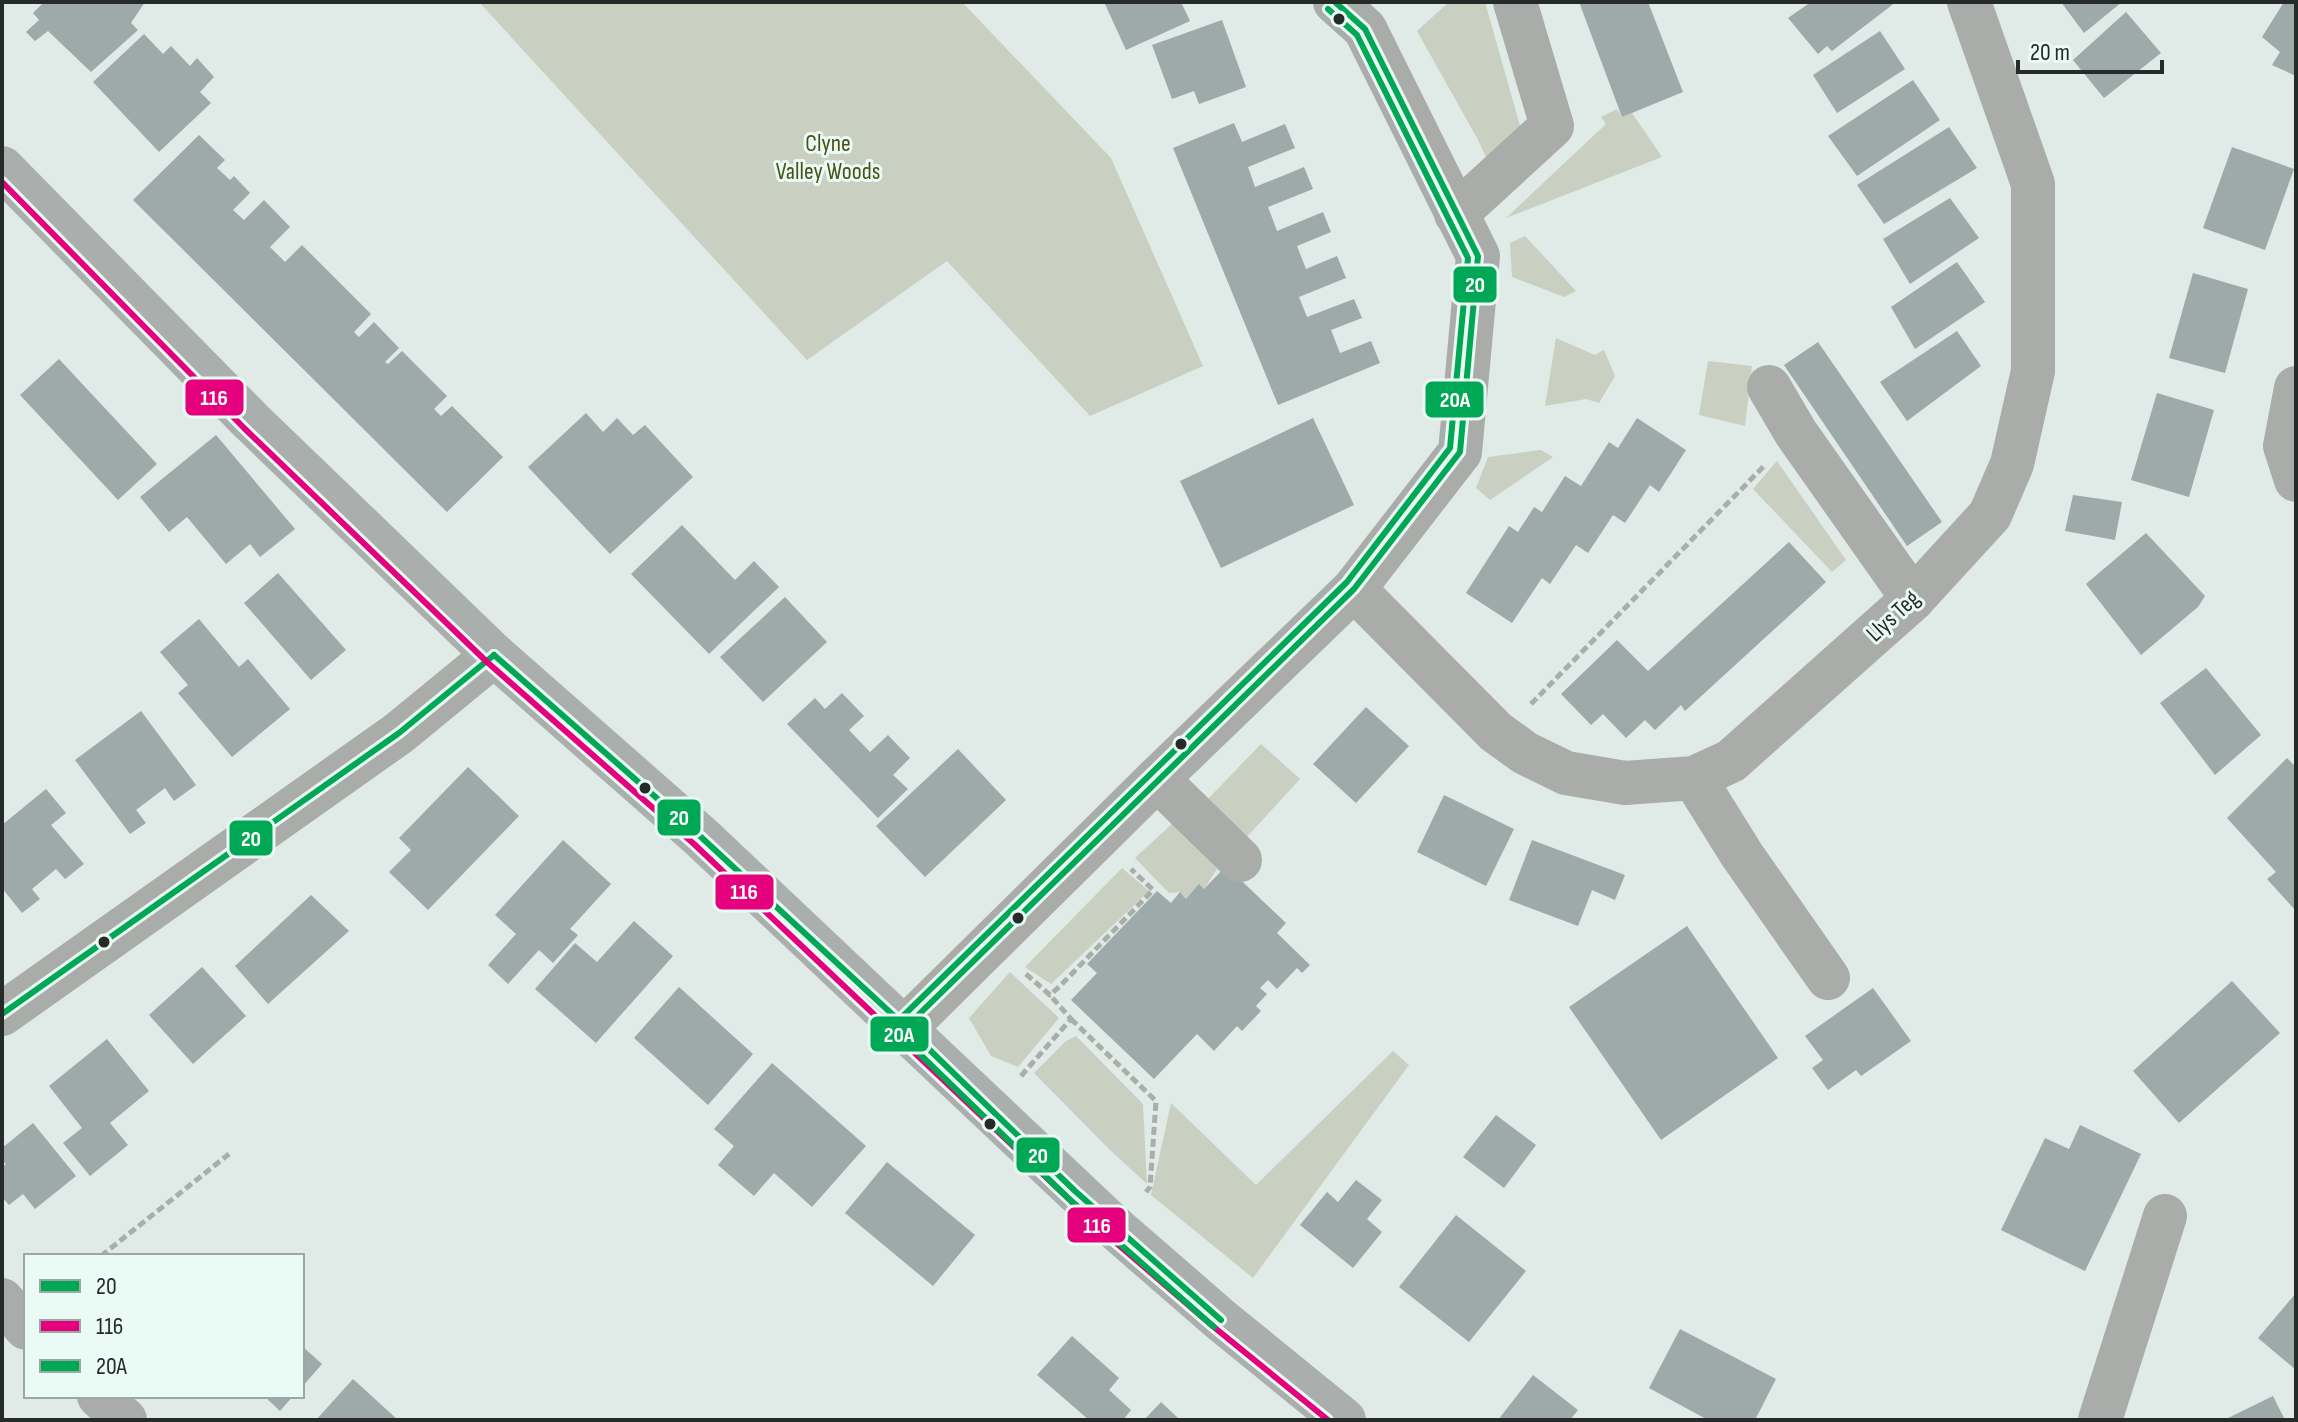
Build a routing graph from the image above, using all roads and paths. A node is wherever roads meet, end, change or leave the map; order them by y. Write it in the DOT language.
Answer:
graph roads {
  1 [pos="1515,2"];
  2 [pos="1969,2"];
  3 [pos="1364,11"];
  4 [pos="2,168"];
  5 [pos="1456,214"];
  6 [pos="1769,387"];
  7 [pos="2296,388"];
  8 [pos="1796,433"];
  9 [pos="2296,480"];
  10 [pos="1354,589"];
  11 [pos="1913,599"];
  12 [pos="494,655"];
  13 [pos="1496,732"];
  14 [pos="1694,778"];
  15 [pos="1157,779"];
  16 [pos="1100,837"];
  17 [pos="1240,860"];
  18 [pos="992,943"];
  19 [pos="1828,978"];
  20 [pos="1050,995"];
  21 [pos="2,1014"];
  22 [pos="1071,1019"];
  23 [pos="906,1027"];
  24 [pos="994,1111"];
  25 [pos="229,1154"];
  26 [pos="2165,1216"];
  27 [pos="1114,1227"];
  28 [pos="104,1254"];
  29 [pos="2,1300"];
  30 [pos="24,1326"];
  31 [pos="101,1398"];
  32 [pos="125,1420"];
  33 [pos="1344,1420"];
  34 [pos="2100,1420"];
  1 -- 5 [label="street"];
  2 -- 11 [label="street, Llys Teg"];
  3 -- 5 [label="street"];
  4 -- 12 [label="main road"];
  5 -- 10 [label="street"];
  6 -- 8 [label="street"];
  7 -- 9 [label="street"];
  8 -- 11 [label="street"];
  8 -- 13 [label="path"];
  10 -- 13 [label="street, Llys Teg"];
  10 -- 15 [label="street"];
  11 -- 14 [label="street, Llys Teg"];
  12 -- 21 [label="street"];
  12 -- 23 [label="main road"];
  13 -- 14 [label="street, Llys Teg"];
  14 -- 19 [label="street"];
  15 -- 16 [label="street"];
  15 -- 17 [label="street"];
  16 -- 18 [label="street"];
  16 -- 20 [label="path"];
  18 -- 20 [label="path"];
  18 -- 23 [label="street"];
  20 -- 22 [label="path"];
  22 -- 24 [label="path"];
  22 -- 27 [label="path"];
  23 -- 24 [label="main road"];
  24 -- 27 [label="main road"];
  25 -- 28 [label="path"];
  26 -- 34 [label="street"];
  27 -- 33 [label="main road"];
  29 -- 30 [label="street"];
  31 -- 32 [label="street"];
}
